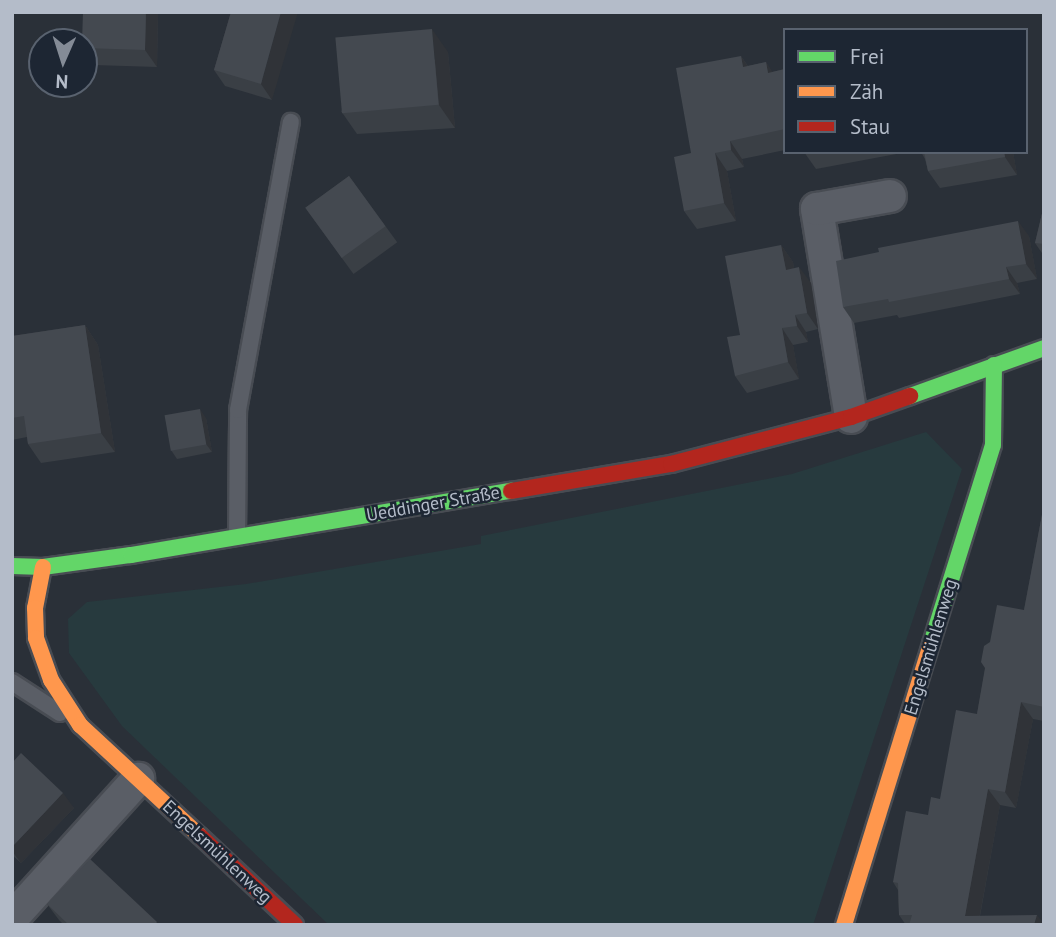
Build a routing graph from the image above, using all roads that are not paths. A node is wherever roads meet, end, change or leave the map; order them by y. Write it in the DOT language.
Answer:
graph roads {
  1 [pos="291,122"];
  2 [pos="890,196"];
  3 [pos="1044,348"];
  4 [pos="994,365"];
  5 [pos="851,417"];
  6 [pos="237,537"];
  7 [pos="12,566"];
  8 [pos="43,567"];
  9 [pos="12,682"];
  10 [pos="80,725"];
  11 [pos="138,779"];
  12 [pos="12,918"];
  13 [pos="295,925"];
  14 [pos="844,925"];
  1 -- 6 [label="lane"];
  2 -- 5 [label="street"];
  3 -- 4 [label="street, Ueddinger Straße"];
  4 -- 5 [label="street, Ueddinger Straße"];
  4 -- 14 [label="street, Engelsmühlenweg"];
  5 -- 6 [label="street, Ueddinger Straße"];
  6 -- 8 [label="street, Ueddinger Straße"];
  7 -- 8 [label="street, Ueddinger Straße"];
  8 -- 10 [label="street, Engelsmühlenweg"];
  9 -- 10 [label="lane"];
  10 -- 11 [label="street, Engelsmühlenweg"];
  11 -- 12 [label="street"];
  11 -- 13 [label="street, Engelsmühlenweg"];
}
